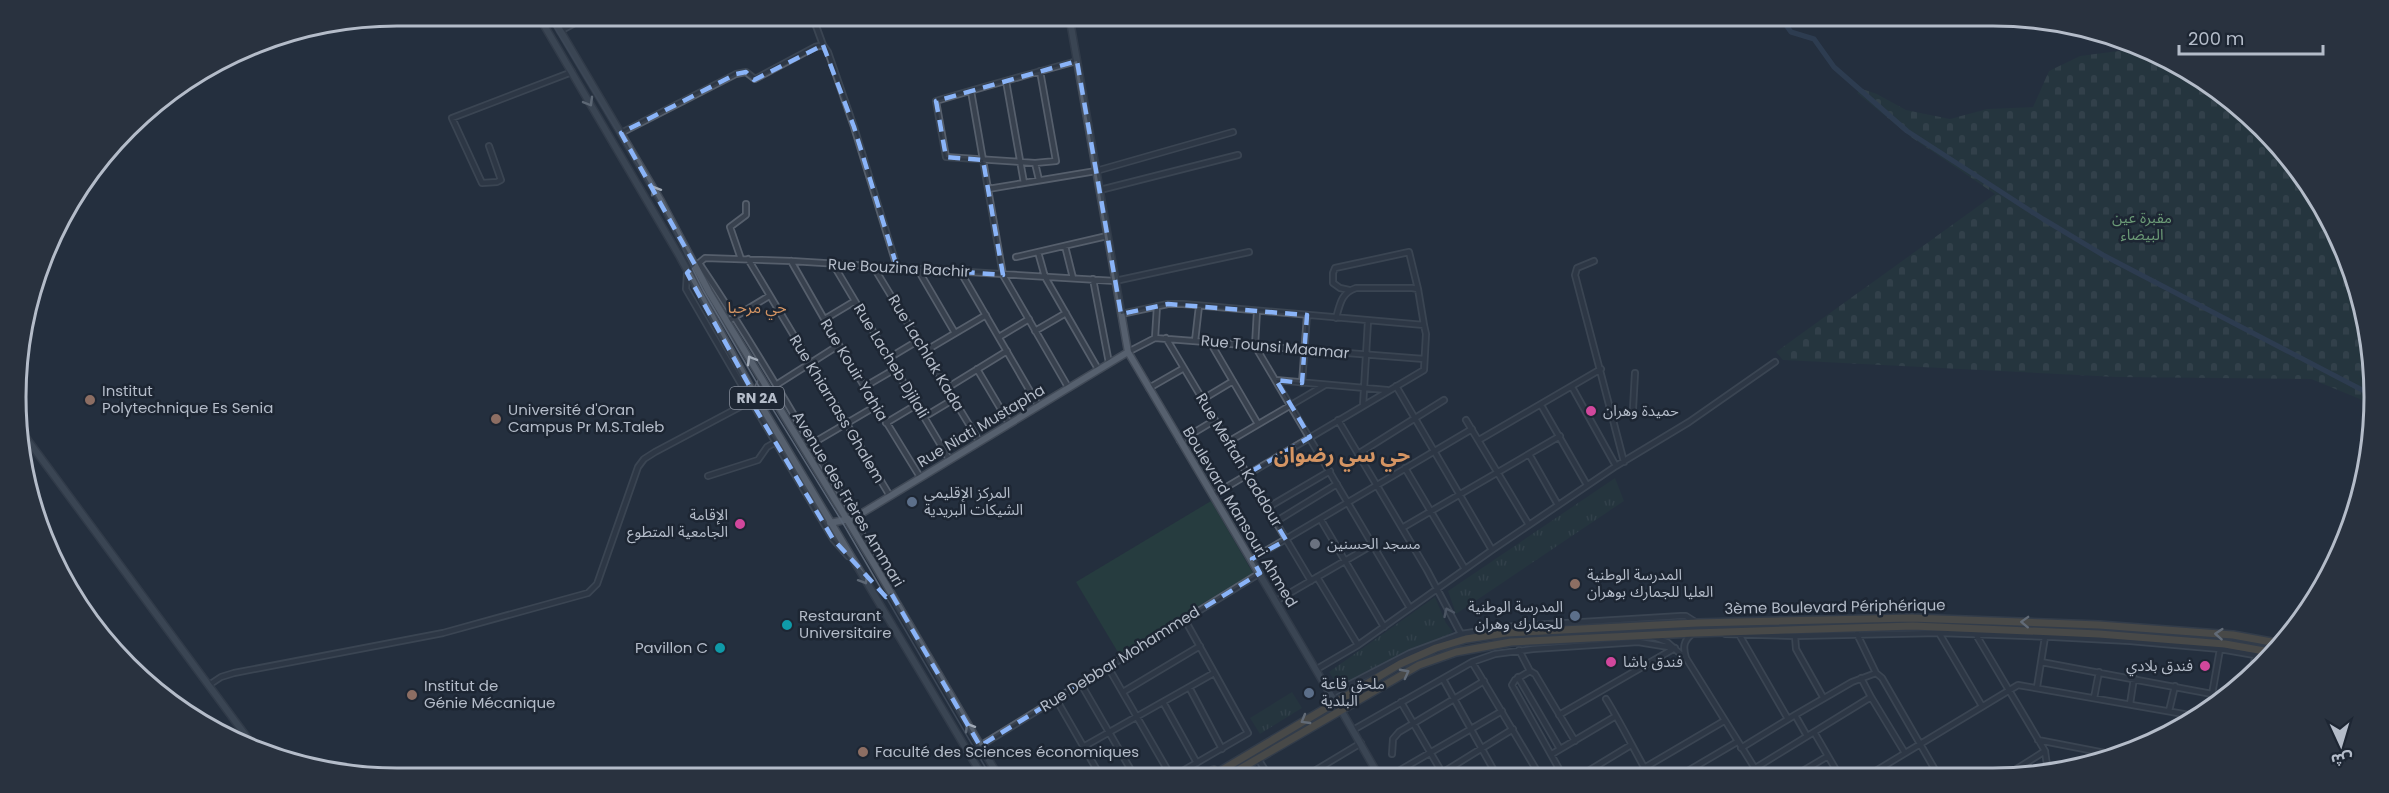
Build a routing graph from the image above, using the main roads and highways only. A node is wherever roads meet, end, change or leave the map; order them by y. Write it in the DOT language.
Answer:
graph roads {
  1 [pos="545,26"];
  2 [pos="557,26"];
  3 [pos="1071,26"];
  4 [pos="1128,352"];
  5 [pos="29,441"];
  6 [pos="845,519"];
  7 [pos="830,523"];
  8 [pos="2270,642"];
  9 [pos="2262,651"];
  10 [pos="1335,702"];
  11 [pos="1341,710"];
  12 [pos="245,735"];
  13 [pos="978,768"];
  14 [pos="993,768"];
  15 [pos="1222,768"];
  16 [pos="1242,768"];
  17 [pos="1375,768"];
  1 -- 7 [label="main road, Avenue des Frères Ammari / RN 2A, one-way"];
  6 -- 2 [label="main road, Avenue des Frères Ammari / RN 2A, one-way"];
  3 -- 4 [label="main road, Boulevard Mansouri Ahmed"];
  4 -- 6 [label="main road, Rue Niati Mustapha"];
  4 -- 10 [label="main road, Boulevard Mansouri Ahmed"];
  5 -- 12 [label="main road"];
  6 -- 7 [label="main road, Rue Niati Mustapha"];
  14 -- 6 [label="main road, Avenue des Frères Ammari / RN 2A, one-way"];
  7 -- 13 [label="main road, Avenue des Frères Ammari / RN 2A, one-way"];
  8 -- 10 [label="highway, 3ème Boulevard Périphérique, one-way"];
  11 -- 9 [label="highway, 3ème Boulevard Périphérique, one-way"];
  10 -- 15 [label="highway, 3ème Boulevard Périphérique, one-way"];
  11 -- 16 [label="highway, 3ème Boulevard Périphérique"];
  11 -- 17 [label="main road"];
}
